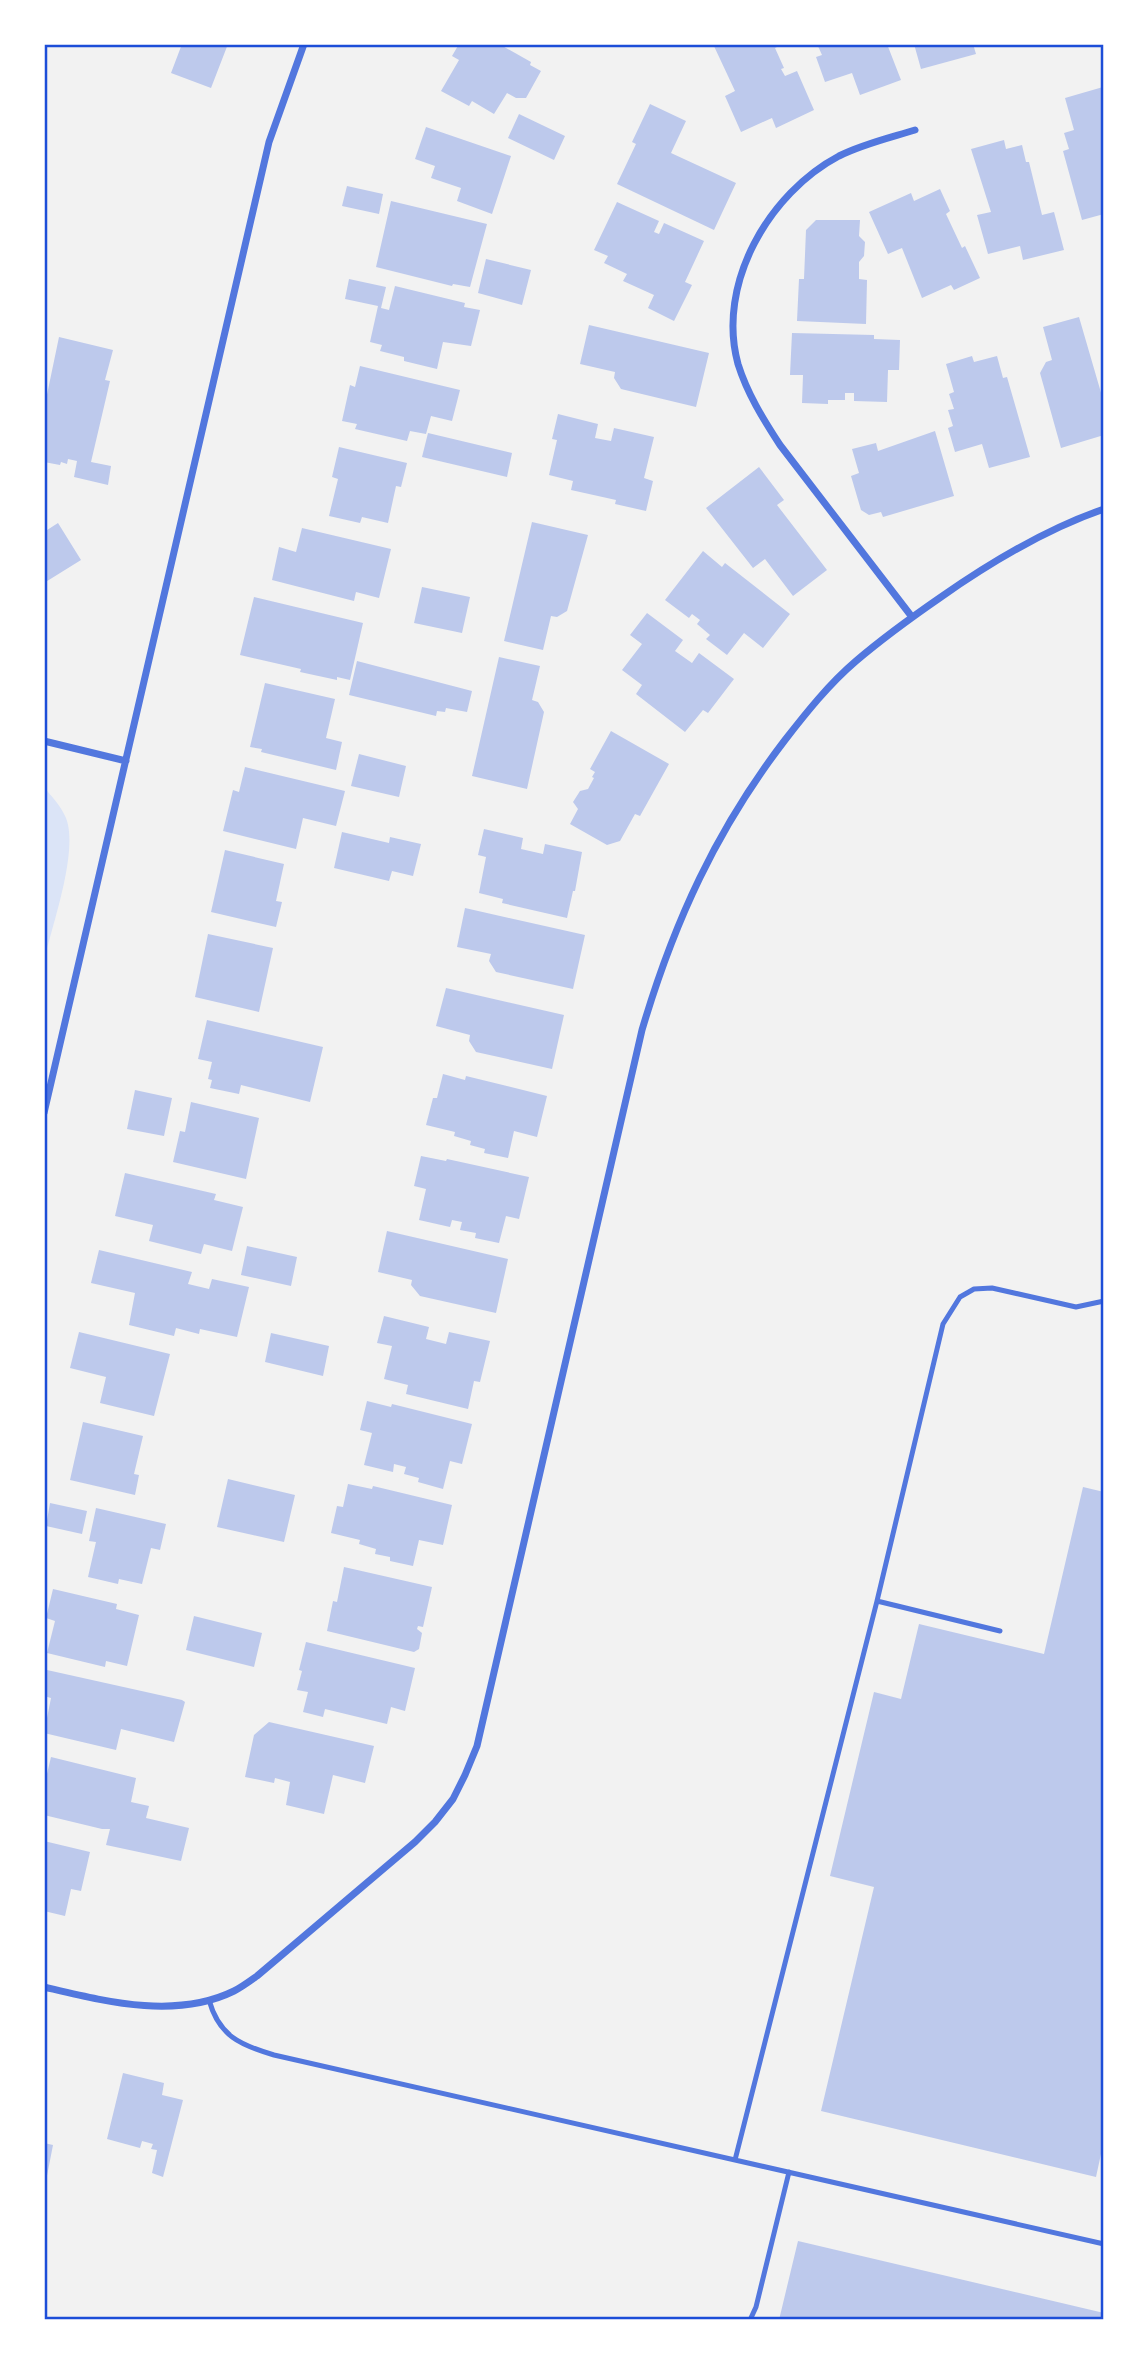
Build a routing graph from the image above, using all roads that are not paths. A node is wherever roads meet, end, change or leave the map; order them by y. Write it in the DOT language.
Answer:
graph roads {
  1 [pos="304,44"];
  2 [pos="915,130"];
  3 [pos="1104,509"];
  4 [pos="912,617"];
  5 [pos="44,741"];
  6 [pos="126,761"];
  7 [pos="44,1113"];
  8 [pos="1104,1301"];
  9 [pos="877,1601"];
  10 [pos="1000,1631"];
  11 [pos="44,1987"];
  12 [pos="209,2000"];
  13 [pos="735,2160"];
  14 [pos="789,2172"];
  15 [pos="1104,2244"];
  16 [pos="750,2320"];
  1 -- 6 [label="street"];
  2 -- 4 [label="street"];
  3 -- 4 [label="street"];
  4 -- 12 [label="street"];
  5 -- 6 [label="street"];
  6 -- 7 [label="street"];
  8 -- 9 [label="lane"];
  9 -- 10 [label="lane"];
  9 -- 13 [label="lane"];
  11 -- 12 [label="street"];
  12 -- 13 [label="lane"];
  13 -- 14 [label="lane"];
  14 -- 15 [label="lane"];
  14 -- 16 [label="lane"];
}
